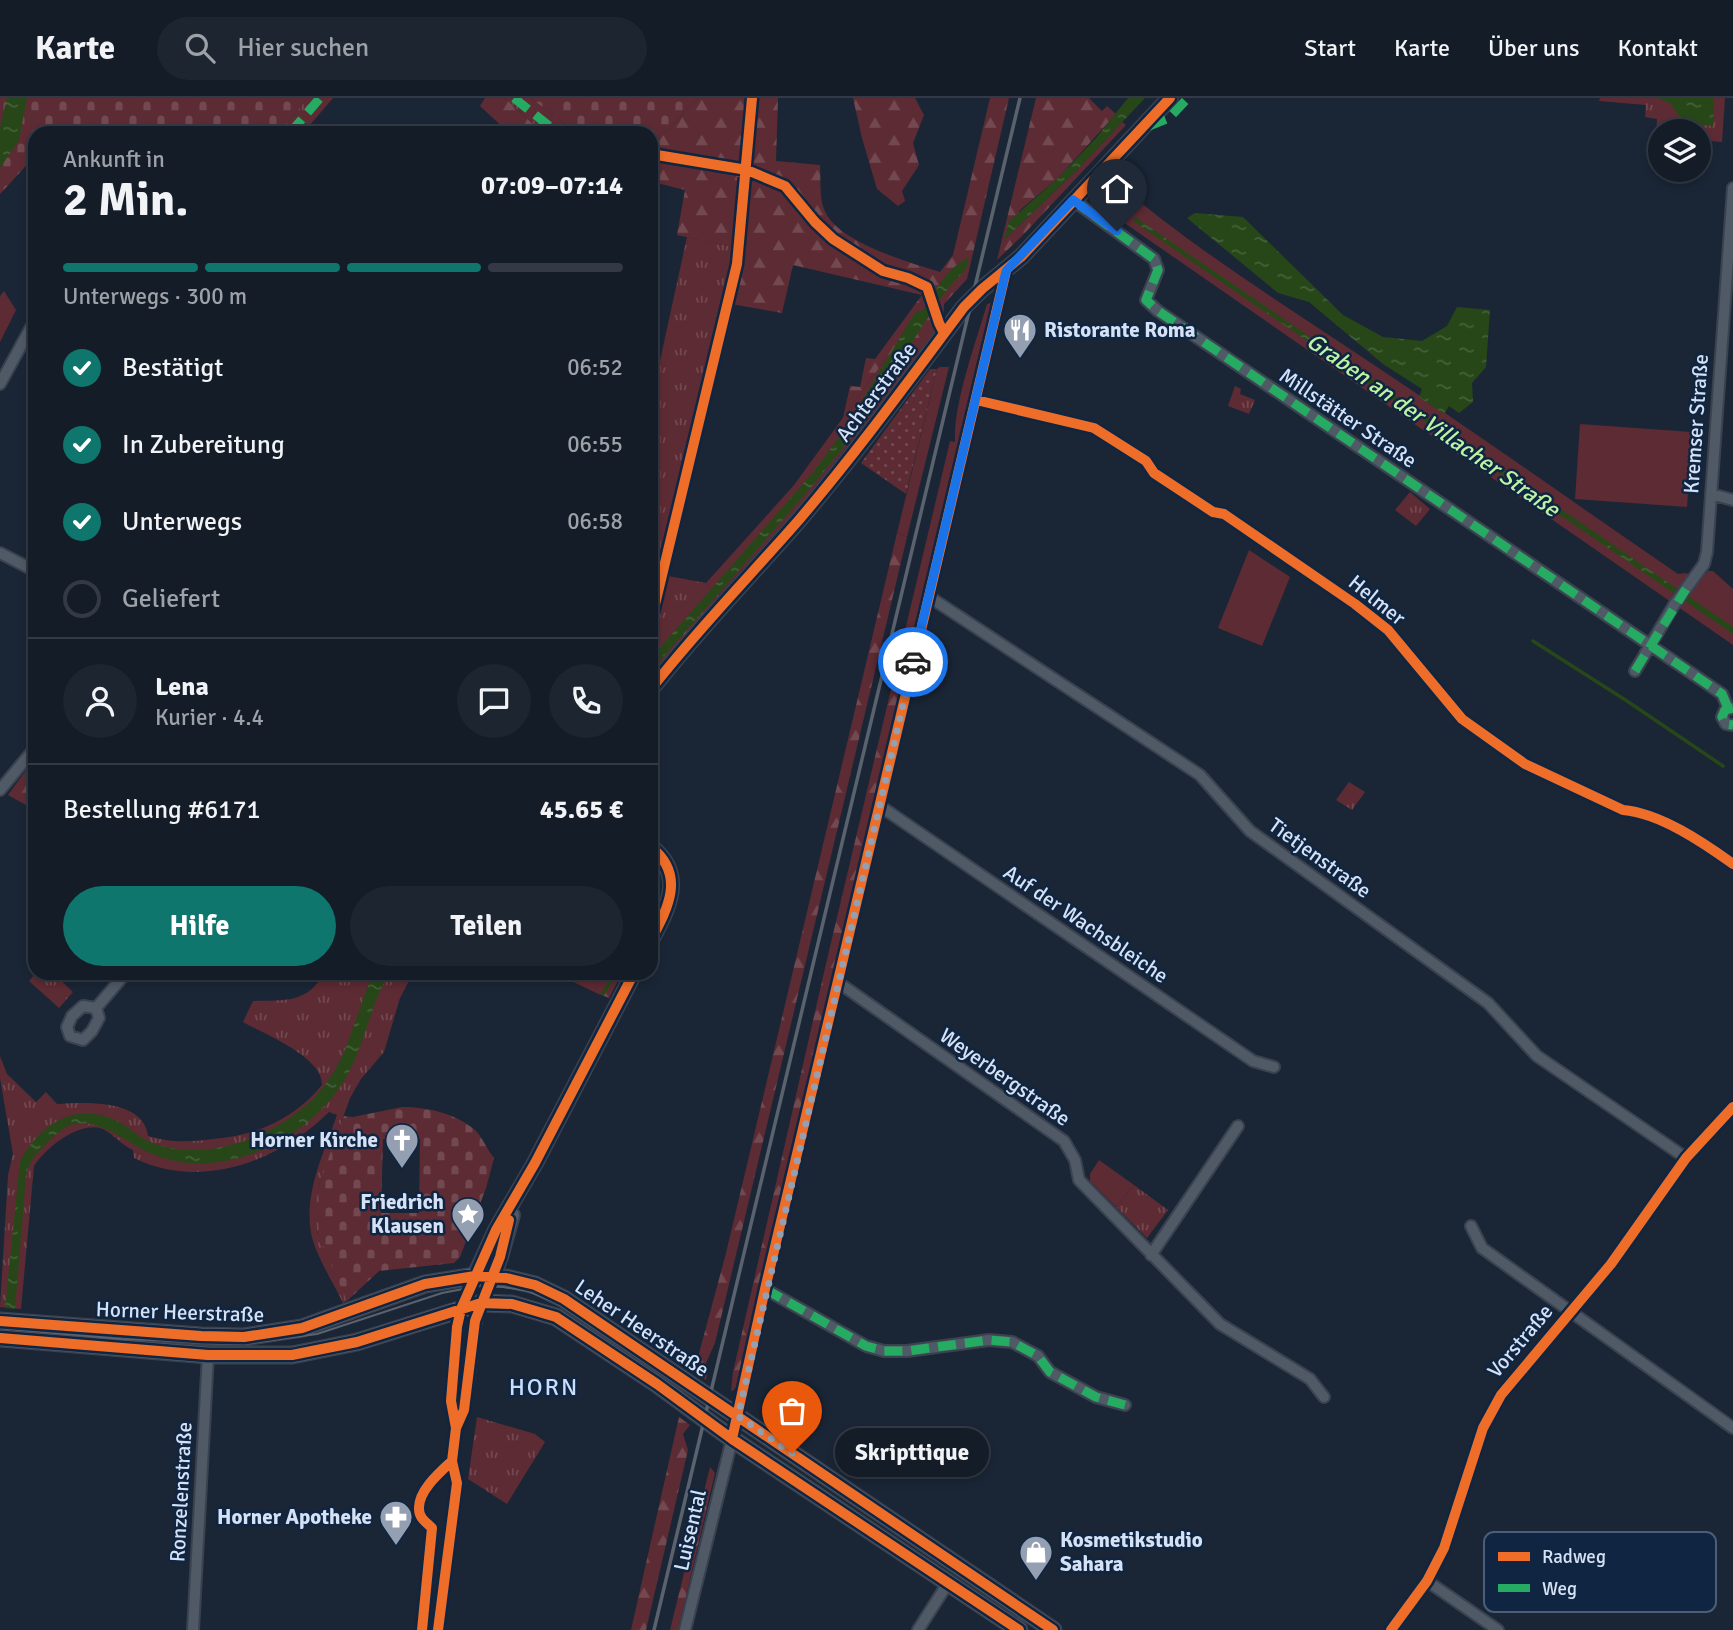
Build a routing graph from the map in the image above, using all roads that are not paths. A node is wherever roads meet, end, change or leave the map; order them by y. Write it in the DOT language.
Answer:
graph roads {
  1 [pos="1170,98"];
  2 [pos="1733,188"];
  3 [pos="1073,200"];
  4 [pos="1006,271"];
  5 [pos="1730,281"];
  6 [pos="28,333"];
  7 [pos="0,384"];
  8 [pos="976,400"];
  9 [pos="1711,494"];
  10 [pos="1733,500"];
  11 [pos="0,553"];
  12 [pos="28,568"];
  13 [pos="928,596"];
  14 [pos="1649,646"];
  15 [pos="1634,671"];
  16 [pos="658,680"];
  17 [pos="1730,708"];
  18 [pos="1733,725"];
  19 [pos="28,756"];
  20 [pos="0,790"];
  21 [pos="880,806"];
  22 [pos="658,854"];
  23 [pos="1733,864"];
  24 [pos="658,927"];
  25 [pos="120,980"];
  26 [pos="630,980"];
  27 [pos="839,983"];
  28 [pos="96,1007"];
  29 [pos="1274,1067"];
  30 [pos="1733,1107"];
  31 [pos="1238,1126"];
  32 [pos="1686,1158"];
  33 [pos="1471,1226"];
  34 [pos="1151,1255"];
  35 [pos="484,1276"];
  36 [pos="765,1289"];
  37 [pos="481,1303"];
  38 [pos="461,1309"];
  39 [pos="1570,1310"];
  40 [pos="0,1321"];
  41 [pos="0,1338"];
  42 [pos="208,1355"];
  43 [pos="1324,1397"];
  44 [pos="1125,1405"];
  45 [pos="738,1416"];
  46 [pos="456,1428"];
  47 [pos="1733,1428"];
  48 [pos="732,1439"];
  49 [pos="1427,1581"];
  50 [pos="948,1583"];
  51 [pos="192,1630"];
  52 [pos="438,1630"];
  53 [pos="685,1630"];
  54 [pos="918,1630"];
  55 [pos="1018,1630"];
  56 [pos="1053,1630"];
  57 [pos="1391,1630"];
  58 [pos="1498,1630"];
  1 -- 3 [label="street, Achterstraße"];
  2 -- 5 [label="street, Kremser Straße"];
  3 -- 4 [label="street, Achterstraße"];
  3 -- 14 [label="street, Millstätter Straße"];
  4 -- 8 [label="street, Luisental"];
  4 -- 16 [label="street, Achterstraße"];
  5 -- 9 [label="street, Kremser Straße"];
  6 -- 7 [label="street"];
  8 -- 13 [label="street, Luisental"];
  8 -- 23 [label="street, Helmer"];
  9 -- 10 [label="street"];
  9 -- 14 [label="street, Kremser Straße"];
  11 -- 12 [label="street"];
  13 -- 21 [label="street, Luisental"];
  13 -- 32 [label="street, Tietjenstraße"];
  14 -- 15 [label="street, Kremser Straße"];
  14 -- 17 [label="street"];
  17 -- 18 [label="street"];
  19 -- 20 [label="street"];
  21 -- 27 [label="street, Luisental"];
  21 -- 29 [label="street, Auf der Wachsbleiche"];
  22 -- 24 [label="street"];
  25 -- 28 [label="street"];
  26 -- 35 [label="street"];
  27 -- 34 [label="street, Weyerbergstraße"];
  27 -- 36 [label="street, Luisental"];
  30 -- 32 [label="street, Vorstraße"];
  31 -- 34 [label="street"];
  32 -- 39 [label="street, Vorstraße"];
  33 -- 39 [label="street"];
  34 -- 43 [label="street, Weyerbergstraße"];
  35 -- 37 [label="main road"];
  35 -- 38 [label="main road"];
  35 -- 40 [label="main road, Horner Heerstraße"];
  35 -- 45 [label="main road, Leher Heerstraße"];
  36 -- 44 [label="street"];
  36 -- 45 [label="street, Luisental"];
  37 -- 38 [label="main road, Leher Heerstraße"];
  37 -- 46 [label="street"];
  37 -- 48 [label="main road, Leher Heerstraße"];
  38 -- 42 [label="main road, Horner Heerstraße"];
  38 -- 46 [label="street"];
  39 -- 47 [label="street"];
  39 -- 49 [label="street, Vorstraße"];
  41 -- 42 [label="main road, Horner Heerstraße"];
  42 -- 51 [label="street, Ronzelenstraße"];
  45 -- 48 [label="street, Luisental"];
  45 -- 56 [label="main road, Leher Heerstraße"];
  46 -- 52 [label="street"];
  48 -- 50 [label="main road, Leher Heerstraße"];
  48 -- 53 [label="street, Luisental"];
  49 -- 57 [label="street, Vorstraße"];
  49 -- 58 [label="street"];
  50 -- 54 [label="street"];
  50 -- 55 [label="main road, Leher Heerstraße"];
}
